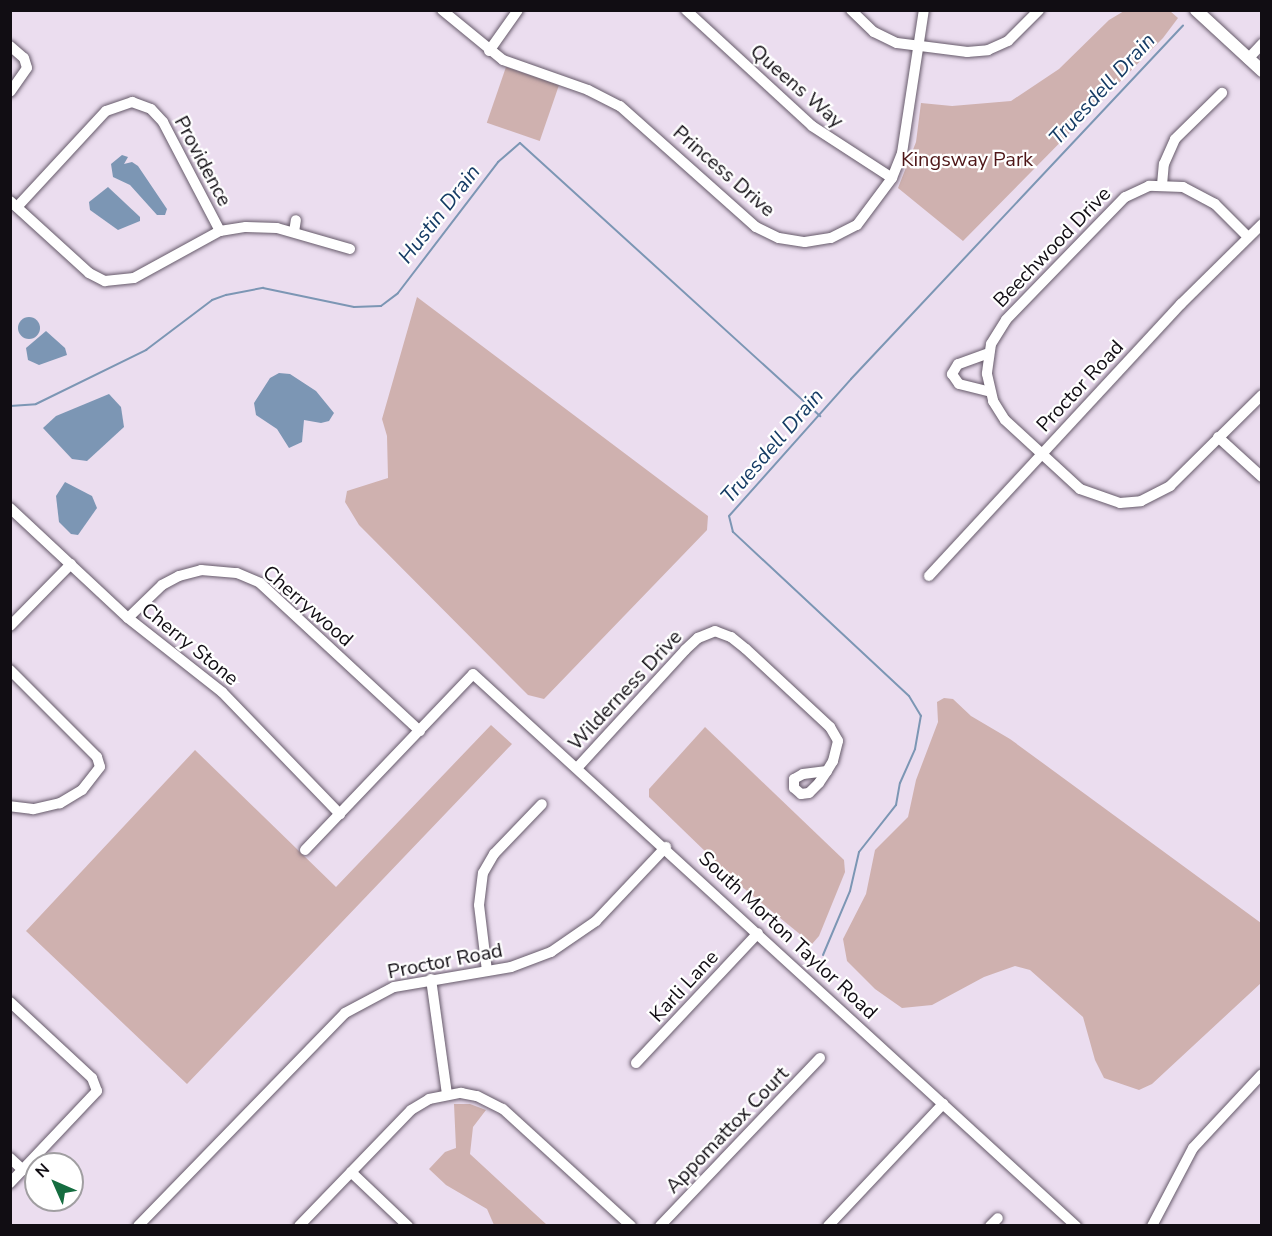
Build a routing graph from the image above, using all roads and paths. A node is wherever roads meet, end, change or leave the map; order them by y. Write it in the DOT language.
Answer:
graph roads {
  1 [pos="442,10"];
  2 [pos="518,10"];
  3 [pos="686,10"];
  4 [pos="851,10"];
  5 [pos="924,10"];
  6 [pos="1039,10"];
  7 [pos="1196,10"];
  8 [pos="1262,44"];
  9 [pos="10,46"];
  10 [pos="919,46"];
  11 [pos="489,51"];
  12 [pos="1248,59"];
  13 [pos="1262,71"];
  14 [pos="10,92"];
  15 [pos="1222,93"];
  16 [pos="892,178"];
  17 [pos="1162,185"];
  18 [pos="14,204"];
  19 [pos="296,220"];
  20 [pos="1262,224"];
  21 [pos="220,231"];
  22 [pos="294,232"];
  23 [pos="1248,237"];
  24 [pos="350,249"];
  25 [pos="988,353"];
  26 [pos="990,392"];
  27 [pos="1262,395"];
  28 [pos="1218,436"];
  29 [pos="1041,454"];
  30 [pos="1262,477"];
  31 [pos="10,508"];
  32 [pos="71,564"];
  33 [pos="929,576"];
  34 [pos="128,618"];
  35 [pos="10,626"];
  36 [pos="10,670"];
  37 [pos="420,731"];
  38 [pos="577,768"];
  39 [pos="827,771"];
  40 [pos="542,804"];
  41 [pos="10,806"];
  42 [pos="340,814"];
  43 [pos="666,847"];
  44 [pos="305,850"];
  45 [pos="758,933"];
  46 [pos="487,970"];
  47 [pos="431,979"];
  48 [pos="10,1002"];
  49 [pos="820,1059"];
  50 [pos="636,1063"];
  51 [pos="1262,1074"];
  52 [pos="447,1094"];
  53 [pos="943,1104"];
  54 [pos="10,1158"];
  55 [pos="23,1170"];
  56 [pos="351,1172"];
  57 [pos="10,1183"];
  58 [pos="138,1226"];
  59 [pos="299,1226"];
  60 [pos="408,1226"];
  61 [pos="631,1226"];
  62 [pos="660,1226"];
  63 [pos="828,1226"];
  64 [pos="1076,1226"];
  65 [pos="1152,1226"];
  1 -- 11 [label="street, Princess Drive"];
  2 -- 11 [label="street"];
  3 -- 16 [label="street, Queens Way"];
  4 -- 10 [label="street"];
  5 -- 10 [label="street, Princess Drive"];
  6 -- 10 [label="street"];
  7 -- 12 [label="street"];
  8 -- 12 [label="street"];
  9 -- 14 [label="street"];
  10 -- 16 [label="street, Princess Drive"];
  11 -- 16 [label="street, Princess Drive"];
  12 -- 13 [label="street"];
  15 -- 17 [label="street"];
  17 -- 23 [label="street, Beechwood Drive"];
  17 -- 25 [label="street, Beechwood Drive"];
  18 -- 21 [label="street"];
  18 -- 21 [label="street, Providence"];
  19 -- 22 [label="street"];
  20 -- 23 [label="street, Proctor Road"];
  21 -- 22 [label="street"];
  22 -- 24 [label="street"];
  23 -- 29 [label="street, Proctor Road"];
  25 -- 26 [label="street"];
  25 -- 26 [label="street"];
  26 -- 29 [label="street"];
  27 -- 28 [label="street"];
  28 -- 29 [label="street"];
  28 -- 30 [label="street"];
  29 -- 33 [label="street, Proctor Road"];
  31 -- 32 [label="street, Cherry Stone"];
  32 -- 34 [label="street, Cherry Stone"];
  32 -- 35 [label="street"];
  34 -- 37 [label="street, Cherrywood"];
  34 -- 42 [label="street, Cherry Stone"];
  36 -- 41 [label="street"];
  37 -- 38 [label="street, South Morton Taylor Road"];
  37 -- 42 [label="street"];
  38 -- 39 [label="street, Wilderness Drive"];
  38 -- 43 [label="street, South Morton Taylor Road"];
  40 -- 46 [label="street"];
  42 -- 44 [label="street"];
  43 -- 45 [label="street, South Morton Taylor Road"];
  43 -- 46 [label="street, Proctor Road"];
  45 -- 50 [label="street, Karli Lane"];
  45 -- 53 [label="street, South Morton Taylor Road"];
  46 -- 47 [label="street, Proctor Road"];
  47 -- 52 [label="street"];
  47 -- 58 [label="street, Proctor Road"];
  48 -- 55 [label="street"];
  49 -- 62 [label="street, Appomattox Court"];
  51 -- 65 [label="street"];
  52 -- 56 [label="street"];
  52 -- 61 [label="street"];
  53 -- 63 [label="street"];
  53 -- 64 [label="street, South Morton Taylor Road"];
  54 -- 55 [label="street"];
  55 -- 57 [label="street"];
  56 -- 59 [label="street"];
  56 -- 60 [label="street"];
}
